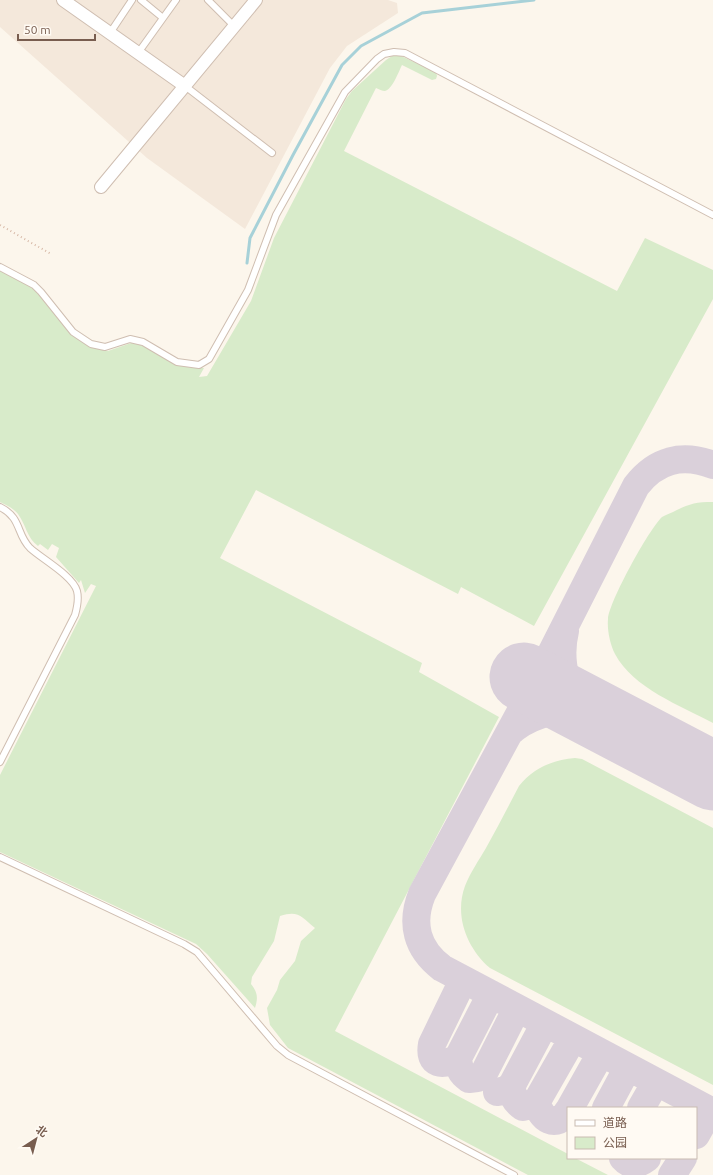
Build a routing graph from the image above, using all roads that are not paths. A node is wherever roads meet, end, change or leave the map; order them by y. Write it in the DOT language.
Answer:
graph roads {
  1 [pos="63,0"];
  2 [pos="132,0"];
  3 [pos="141,0"];
  4 [pos="176,0"];
  5 [pos="208,0"];
  6 [pos="256,0"];
  7 [pos="163,18"];
  8 [pos="234,26"];
  9 [pos="110,33"];
  10 [pos="138,53"];
  11 [pos="185,86"];
  12 [pos="272,153"];
  13 [pos="101,187"];
  14 [pos="713,215"];
  15 [pos="0,267"];
  16 [pos="0,507"];
  17 [pos="0,762"];
  18 [pos="0,857"];
  19 [pos="514,1175"];
  1 -- 9 [label="street"];
  2 -- 9 [label="lane"];
  3 -- 7 [label="lane"];
  4 -- 7 [label="lane"];
  5 -- 8 [label="lane"];
  6 -- 8 [label="street"];
  7 -- 10 [label="lane"];
  8 -- 11 [label="street"];
  9 -- 10 [label="street"];
  10 -- 11 [label="street"];
  11 -- 12 [label="lane"];
  11 -- 13 [label="street"];
  14 -- 15 [label="lane"];
  16 -- 17 [label="lane"];
  18 -- 19 [label="lane"];
}
